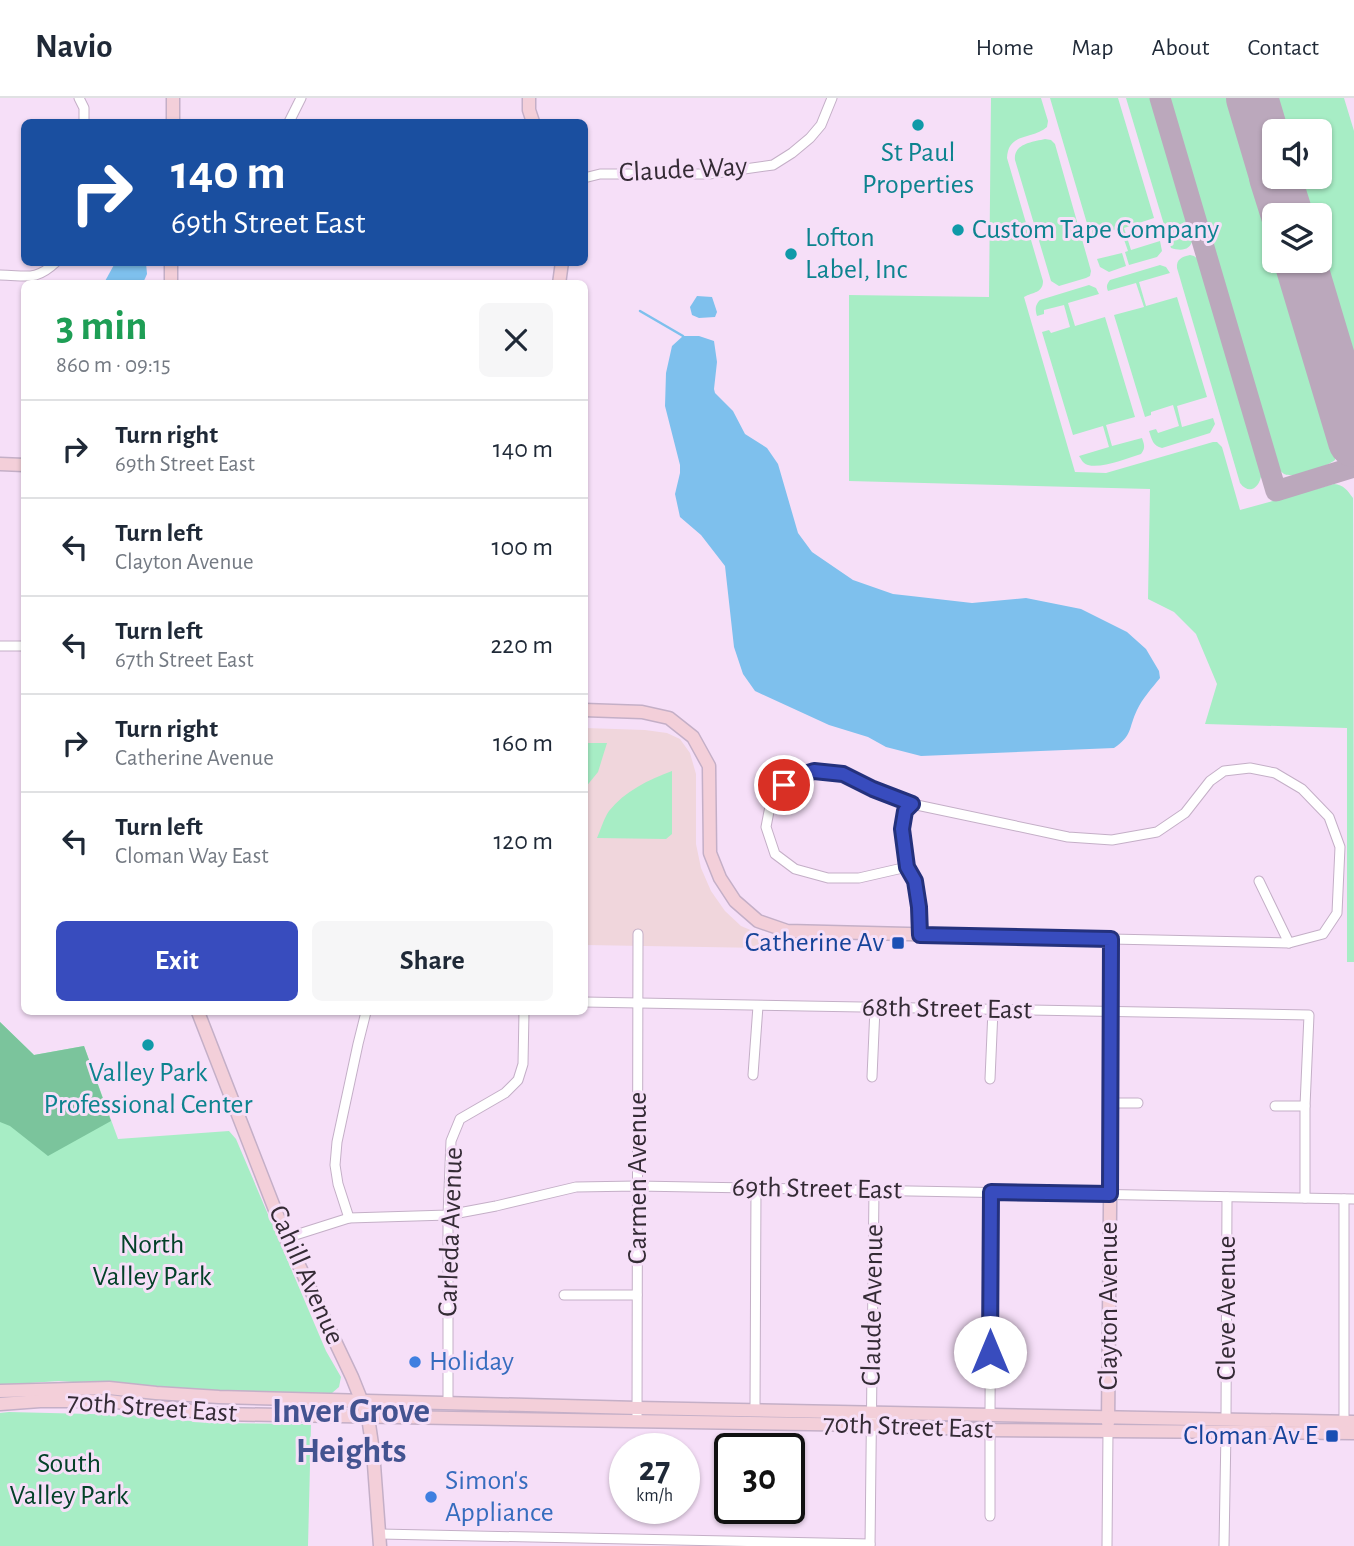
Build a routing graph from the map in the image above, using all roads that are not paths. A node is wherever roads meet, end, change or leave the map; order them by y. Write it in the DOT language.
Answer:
graph roads {
  1 [pos="79,98"];
  2 [pos="173,98"];
  3 [pos="301,98"];
  4 [pos="529,98"];
  5 [pos="832,98"];
  6 [pos="84,119"];
  7 [pos="173,119"];
  8 [pos="290,119"];
  9 [pos="532,119"];
  10 [pos="588,177"];
  11 [pos="51,266"];
  12 [pos="0,275"];
  13 [pos="36,280"];
  14 [pos="0,464"];
  15 [pos="21,465"];
  16 [pos="0,646"];
  17 [pos="21,646"];
  18 [pos="588,710"];
  19 [pos="912,804"];
  20 [pos="907,867"];
  21 [pos="1259,881"];
  22 [pos="638,933"];
  23 [pos="920,935"];
  24 [pos="1111,939"];
  25 [pos="1289,943"];
  26 [pos="588,1002"];
  27 [pos="639,1003"];
  28 [pos="758,1006"];
  29 [pos="876,1008"];
  30 [pos="993,1010"];
  31 [pos="1111,1011"];
  32 [pos="199,1015"];
  33 [pos="365,1015"];
  34 [pos="524,1015"];
  35 [pos="753,1075"];
  36 [pos="872,1077"];
  37 [pos="990,1079"];
  38 [pos="1111,1103"];
  39 [pos="1138,1103"];
  40 [pos="1275,1106"];
  41 [pos="1305,1106"];
  42 [pos="637,1186"];
  43 [pos="756,1188"];
  44 [pos="874,1190"];
  45 [pos="991,1192"];
  46 [pos="1110,1194"];
  47 [pos="1227,1197"];
  48 [pos="1305,1198"];
  49 [pos="1349,1199"];
  50 [pos="448,1215"];
  51 [pos="349,1218"];
  52 [pos="286,1238"];
  53 [pos="564,1295"];
  54 [pos="637,1295"];
  55 [pos="0,1391"];
  56 [pos="361,1400"];
  57 [pos="447,1402"];
  58 [pos="0,1404"];
  59 [pos="637,1408"];
  60 [pos="755,1410"];
  61 [pos="990,1415"];
  62 [pos="1108,1416"];
  63 [pos="368,1417"];
  64 [pos="872,1419"];
  65 [pos="637,1422"];
  66 [pos="1226,1425"];
  67 [pos="1349,1428"];
  68 [pos="990,1430"];
  69 [pos="1108,1431"];
  70 [pos="990,1516"];
  71 [pos="380,1540"];
  72 [pos="753,1544"];
  73 [pos="870,1545"];
  74 [pos="1107,1546"];
  75 [pos="1224,1546"];
  1 -- 6 [label="street"];
  2 -- 7 [label="main road"];
  3 -- 8 [label="street"];
  4 -- 9 [label="main road"];
  5 -- 10 [label="street, Claude Way"];
  11 -- 13 [label="street"];
  12 -- 13 [label="street"];
  14 -- 15 [label="main road"];
  16 -- 17 [label="street"];
  18 -- 23 [label="main road"];
  19 -- 20 [label="street"];
  19 -- 20 [label="street"];
  19 -- 25 [label="street"];
  20 -- 23 [label="street"];
  21 -- 25 [label="street"];
  22 -- 27 [label="street, Carmen Avenue"];
  23 -- 24 [label="main road"];
  24 -- 25 [label="street"];
  24 -- 31 [label="main road, Clayton Avenue"];
  26 -- 27 [label="street, 68th Street East"];
  27 -- 28 [label="street, 68th Street East"];
  27 -- 42 [label="street, Carmen Avenue"];
  28 -- 29 [label="street, 68th Street East"];
  28 -- 35 [label="street"];
  29 -- 30 [label="street, 68th Street East"];
  29 -- 36 [label="street"];
  30 -- 31 [label="street, 68th Street East"];
  30 -- 37 [label="street"];
  31 -- 38 [label="main road, Clayton Avenue"];
  31 -- 41 [label="street, 68th Street East"];
  32 -- 52 [label="main road, Cahill Avenue"];
  33 -- 51 [label="street"];
  34 -- 50 [label="street, Carleda Avenue"];
  38 -- 39 [label="street"];
  38 -- 46 [label="main road, Clayton Avenue"];
  40 -- 41 [label="street"];
  41 -- 48 [label="street"];
  42 -- 43 [label="street, 69th Street East"];
  42 -- 50 [label="street, 69th Street East"];
  42 -- 54 [label="street, Carmen Avenue"];
  43 -- 44 [label="street, 69th Street East"];
  43 -- 60 [label="street"];
  44 -- 45 [label="street, 69th Street East"];
  44 -- 64 [label="street, Claude Avenue"];
  45 -- 46 [label="street, 69th Street East"];
  45 -- 61 [label="street"];
  46 -- 47 [label="street, 69th Street East"];
  46 -- 62 [label="main road, Clayton Avenue"];
  47 -- 48 [label="street, 69th Street East"];
  47 -- 66 [label="street, Cleve Avenue"];
  48 -- 49 [label="street, 69th Street East"];
  49 -- 67 [label="street"];
  50 -- 51 [label="street, 69th Street East"];
  50 -- 57 [label="street, Carleda Avenue"];
  51 -- 52 [label="street, 69th Street East"];
  52 -- 56 [label="main road, Cahill Avenue"];
  53 -- 54 [label="street"];
  54 -- 59 [label="street, Carmen Avenue"];
  55 -- 56 [label="main road, 70th Street East"];
  56 -- 57 [label="main road, 70th Street East"];
  56 -- 63 [label="main road, Cahill Avenue"];
  57 -- 59 [label="main road, 70th Street East"];
  58 -- 63 [label="main road, 70th Street East"];
  59 -- 60 [label="main road, 70th Street East"];
  59 -- 65 [label="street, Carmen Avenue"];
  60 -- 64 [label="main road, 70th Street East"];
  61 -- 62 [label="main road, 70th Street East"];
  61 -- 64 [label="main road, 70th Street East"];
  62 -- 66 [label="main road, 70th Street East"];
  62 -- 69 [label="main road, Clayton Avenue"];
  63 -- 65 [label="main road, 70th Street East"];
  63 -- 71 [label="main road, Cahill Avenue"];
  64 -- 65 [label="main road, 70th Street East"];
  64 -- 68 [label="main road, 70th Street East"];
  64 -- 73 [label="street, Claude Avenue"];
  66 -- 67 [label="main road, 70th Street East"];
  66 -- 69 [label="main road, 70th Street East"];
  66 -- 75 [label="street, Cleve Avenue"];
  68 -- 69 [label="main road, 70th Street East"];
  68 -- 70 [label="street"];
  69 -- 74 [label="street, Clayton Avenue"];
  71 -- 72 [label="street"];
  72 -- 73 [label="street"];
}
